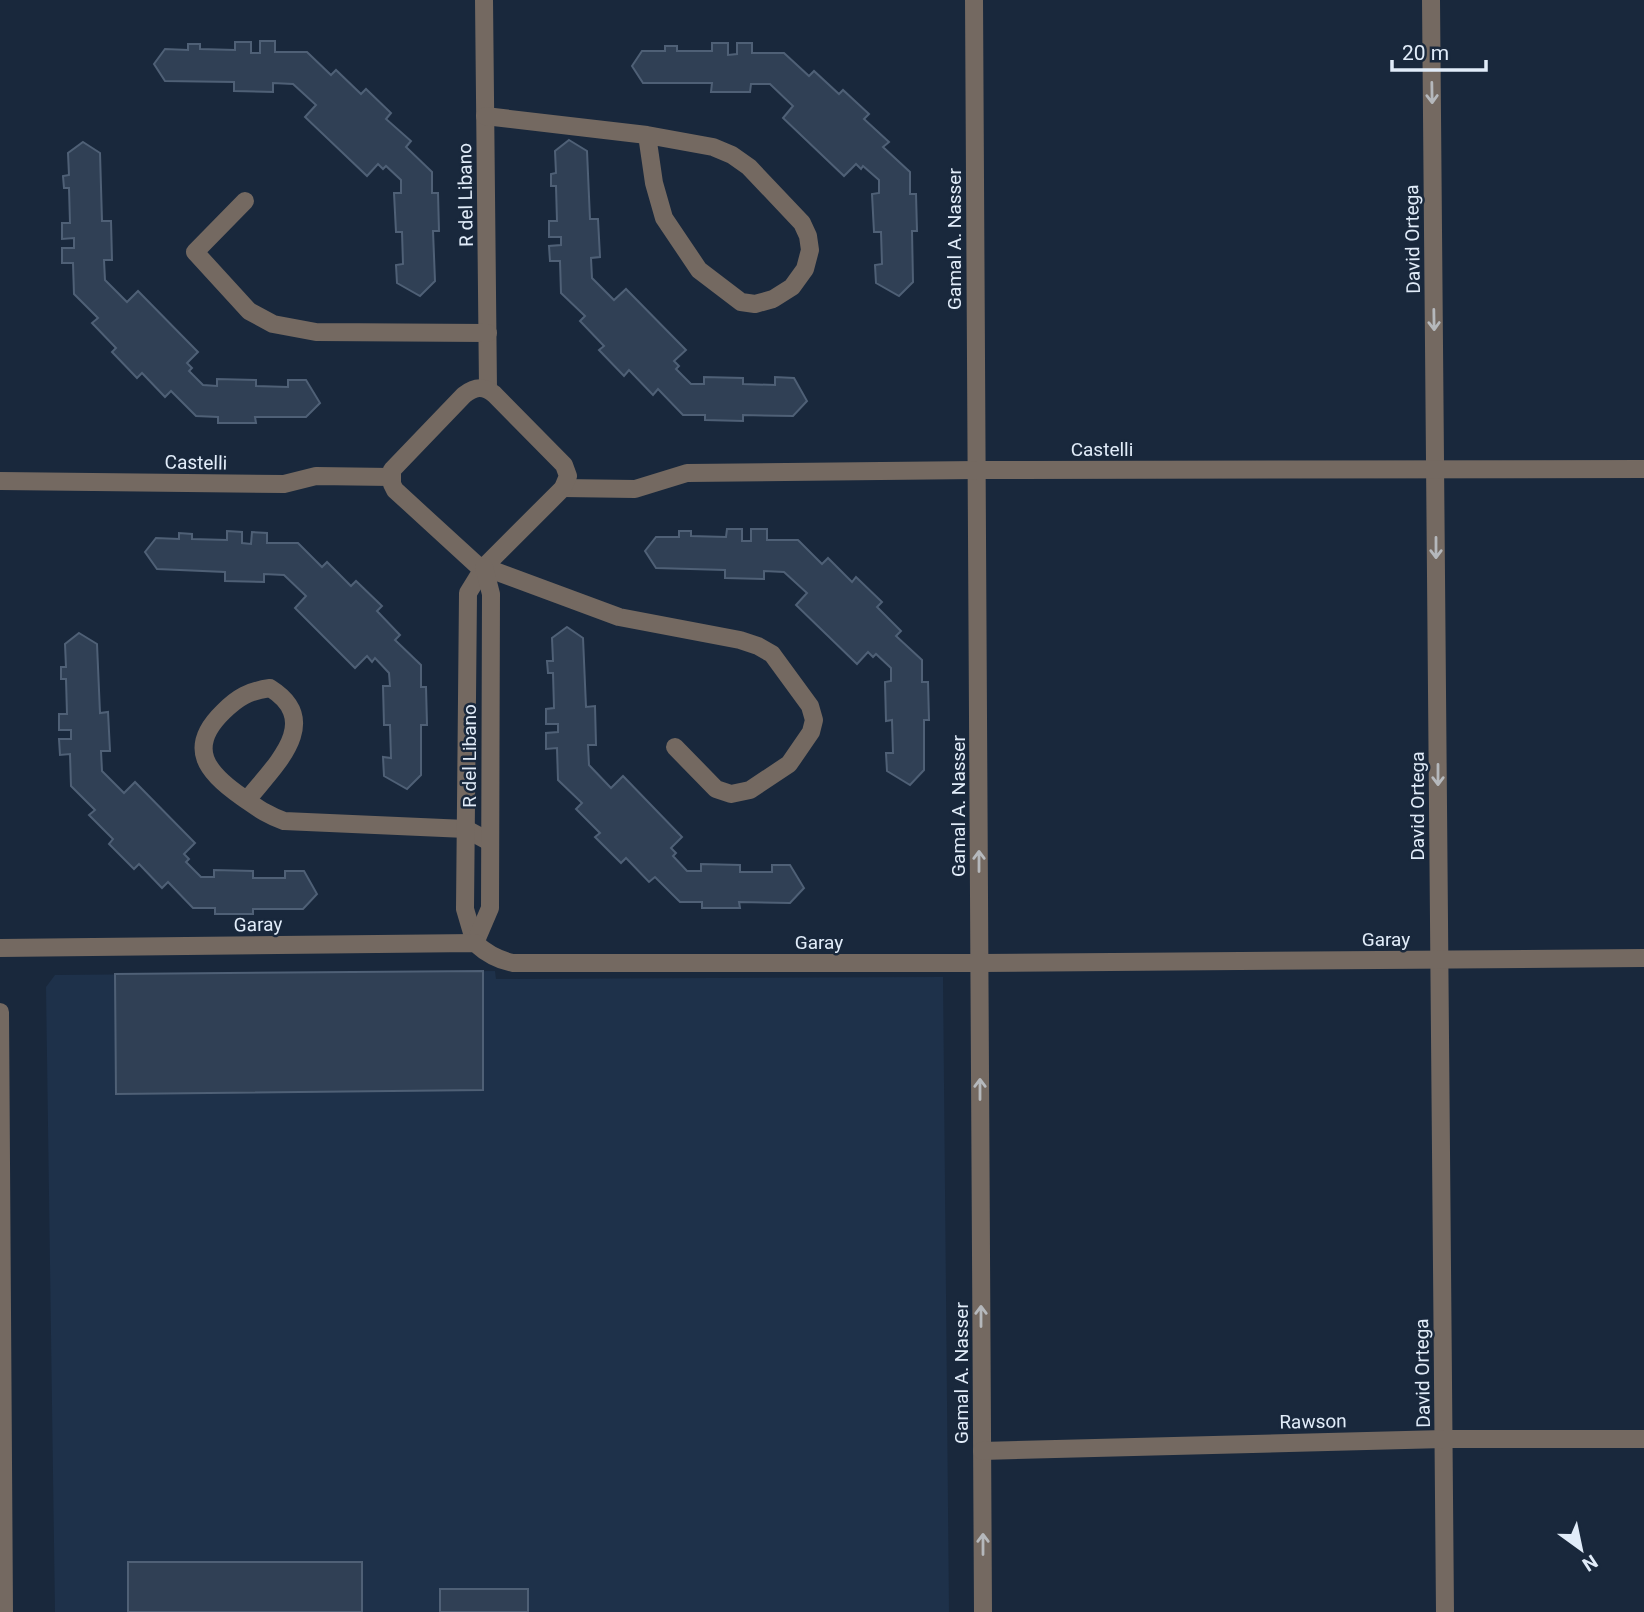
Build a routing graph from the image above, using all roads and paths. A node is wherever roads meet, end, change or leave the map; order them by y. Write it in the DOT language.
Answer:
graph roads {
  1 [pos="484,0"];
  2 [pos="974,0"];
  3 [pos="1431,0"];
  4 [pos="485,117"];
  5 [pos="647,135"];
  6 [pos="245,201"];
  7 [pos="488,333"];
  8 [pos="488,389"];
  9 [pos="1644,469"];
  10 [pos="977,470"];
  11 [pos="1435,470"];
  12 [pos="391,477"];
  13 [pos="0,481"];
  14 [pos="563,488"];
  15 [pos="484,567"];
  16 [pos="675,747"];
  17 [pos="247,800"];
  18 [pos="466,829"];
  19 [pos="490,842"];
  20 [pos="475,943"];
  21 [pos="0,948"];
  22 [pos="1644,958"];
  23 [pos="1439,960"];
  24 [pos="979,963"];
  25 [pos="0,1012"];
  26 [pos="1444,1439"];
  27 [pos="1644,1439"];
  28 [pos="982,1451"];
  29 [pos="2,1454"];
  30 [pos="5,1612"];
  31 [pos="983,1612"];
  32 [pos="1445,1612"];
  1 -- 4 [label="street, R del Libano"];
  2 -- 10 [label="street, Gamal A. Nasser"];
  3 -- 11 [label="street, David Ortega, one-way"];
  4 -- 5 [label="street"];
  4 -- 7 [label="street, R del Libano"];
  5 -- 5 [label="street"];
  6 -- 7 [label="street"];
  7 -- 8 [label="street, R del Libano"];
  8 -- 12 [label="street"];
  8 -- 14 [label="street"];
  9 -- 11 [label="street, Castelli"];
  10 -- 11 [label="street, Castelli"];
  10 -- 14 [label="street, Castelli"];
  24 -- 10 [label="street, Gamal A. Nasser, one-way"];
  11 -- 23 [label="street, David Ortega, one-way"];
  12 -- 13 [label="street, Castelli"];
  12 -- 15 [label="street"];
  14 -- 15 [label="street"];
  15 -- 16 [label="street"];
  15 -- 18 [label="street"];
  15 -- 19 [label="street, R del Libano"];
  17 -- 17 [label="street"];
  17 -- 18 [label="street"];
  18 -- 19 [label="street"];
  18 -- 20 [label="street"];
  19 -- 20 [label="street, R del Libano"];
  20 -- 21 [label="street, Garay"];
  20 -- 24 [label="street, Garay"];
  22 -- 23 [label="street, Garay"];
  23 -- 24 [label="street, Garay"];
  23 -- 26 [label="street, David Ortega"];
  28 -- 24 [label="street, Gamal A. Nasser, one-way"];
  25 -- 29 [label="street"];
  26 -- 27 [label="street, Rawson"];
  26 -- 28 [label="street, Rawson"];
  26 -- 32 [label="street, David Ortega"];
  31 -- 28 [label="street, Gamal A. Nasser, one-way"];
  29 -- 30 [label="street"];
}
